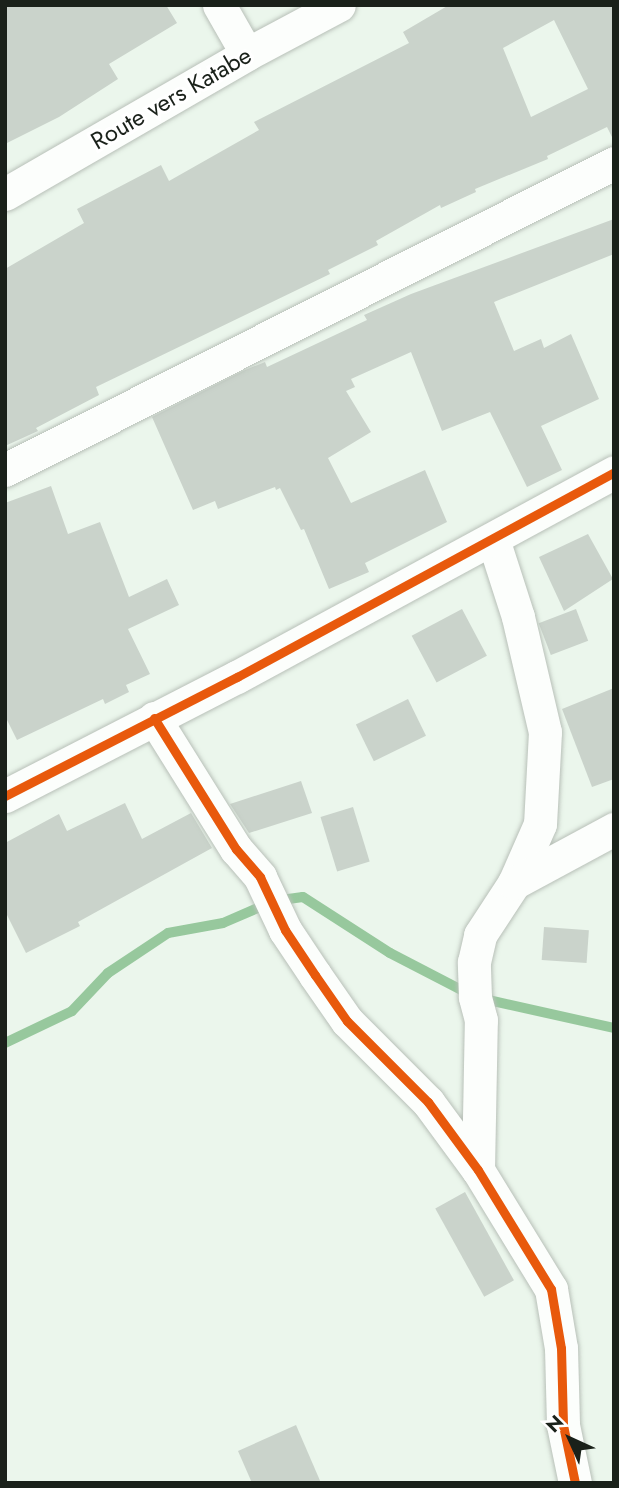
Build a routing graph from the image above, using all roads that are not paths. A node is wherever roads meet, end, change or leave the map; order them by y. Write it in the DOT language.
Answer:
graph roads {
  1 [pos="219,5"];
  2 [pos="339,5"];
  3 [pos="247,54"];
  4 [pos="614,163"];
  5 [pos="5,194"];
  6 [pos="5,470"];
  7 [pos="614,472"];
  8 [pos="493,539"];
  9 [pos="154,718"];
  10 [pos="5,796"];
  11 [pos="614,829"];
  12 [pos="514,883"];
  13 [pos="478,1170"];
  14 [pos="575,1483"];
  1 -- 3 [label="street"];
  2 -- 3 [label="street, Route vers Katabe"];
  3 -- 5 [label="street, Route vers Katabe"];
  4 -- 6 [label="street"];
  7 -- 8 [label="street"];
  8 -- 9 [label="street"];
  8 -- 12 [label="street"];
  9 -- 10 [label="street"];
  9 -- 13 [label="street"];
  11 -- 12 [label="street"];
  12 -- 13 [label="street"];
  13 -- 14 [label="street"];
}
